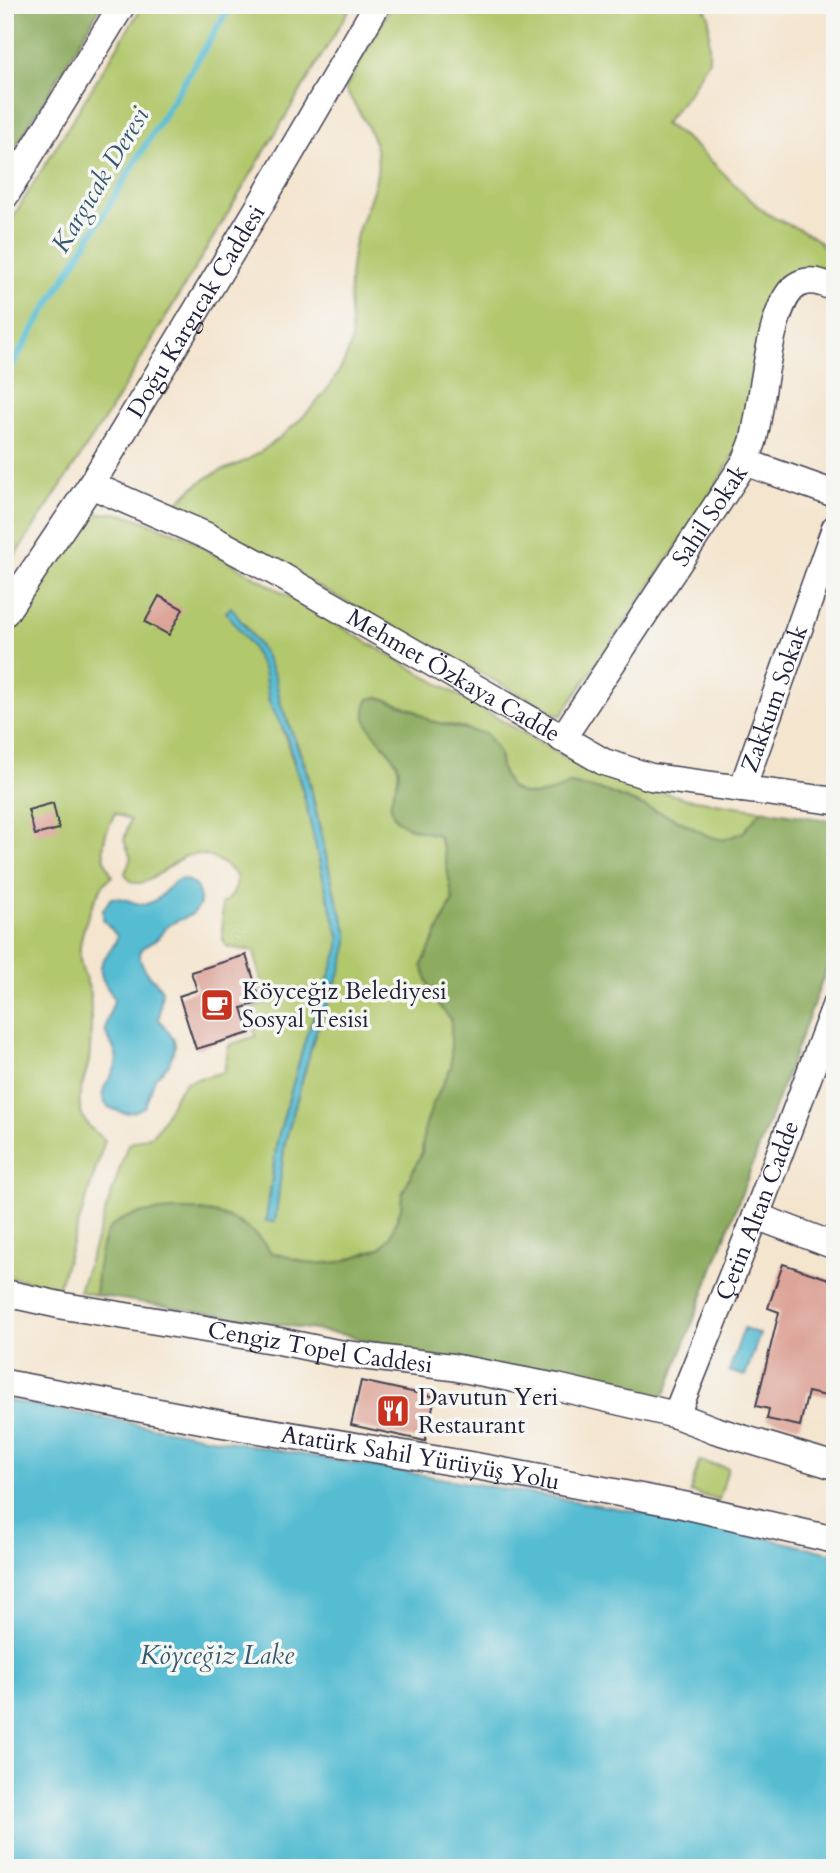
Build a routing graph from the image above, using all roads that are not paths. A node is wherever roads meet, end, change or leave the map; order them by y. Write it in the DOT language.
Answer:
graph roads {
  1 [pos="122,5"];
  2 [pos="377,5"];
  3 [pos="5,196"];
  4 [pos="824,284"];
  5 [pos="745,462"];
  6 [pos="91,485"];
  7 [pos="835,494"];
  8 [pos="835,528"];
  9 [pos="5,613"];
  10 [pos="562,739"];
  11 [pos="742,789"];
  12 [pos="835,801"];
  13 [pos="835,1006"];
  14 [pos="756,1216"];
  15 [pos="835,1246"];
  16 [pos="5,1293"];
  17 [pos="5,1383"];
  18 [pos="676,1415"];
  19 [pos="835,1466"];
  20 [pos="835,1541"];
  1 -- 3 [label="street"];
  2 -- 6 [label="street, Doğu Kargıcak Caddesi"];
  4 -- 5 [label="street, Sahil Sokak"];
  5 -- 7 [label="street"];
  5 -- 10 [label="street, Sahil Sokak"];
  6 -- 9 [label="street, Doğu Kargıcak Caddesi"];
  6 -- 10 [label="street, Mehmet Özkaya Cadde"];
  8 -- 11 [label="street, Zakkum Sokak"];
  10 -- 11 [label="street, Mehmet Özkaya Cadde"];
  11 -- 12 [label="street, Mehmet Özkaya Cadde"];
  13 -- 14 [label="street, Çetin Altan Cadde"];
  14 -- 15 [label="street"];
  14 -- 18 [label="street, Çetin Altan Cadde"];
  16 -- 18 [label="street, Cengiz Topel Caddesi"];
  17 -- 20 [label="street, Atatürk Sahil Yürüyüş Yolu"];
  18 -- 19 [label="street, Cengiz Topel Caddesi"];
}
